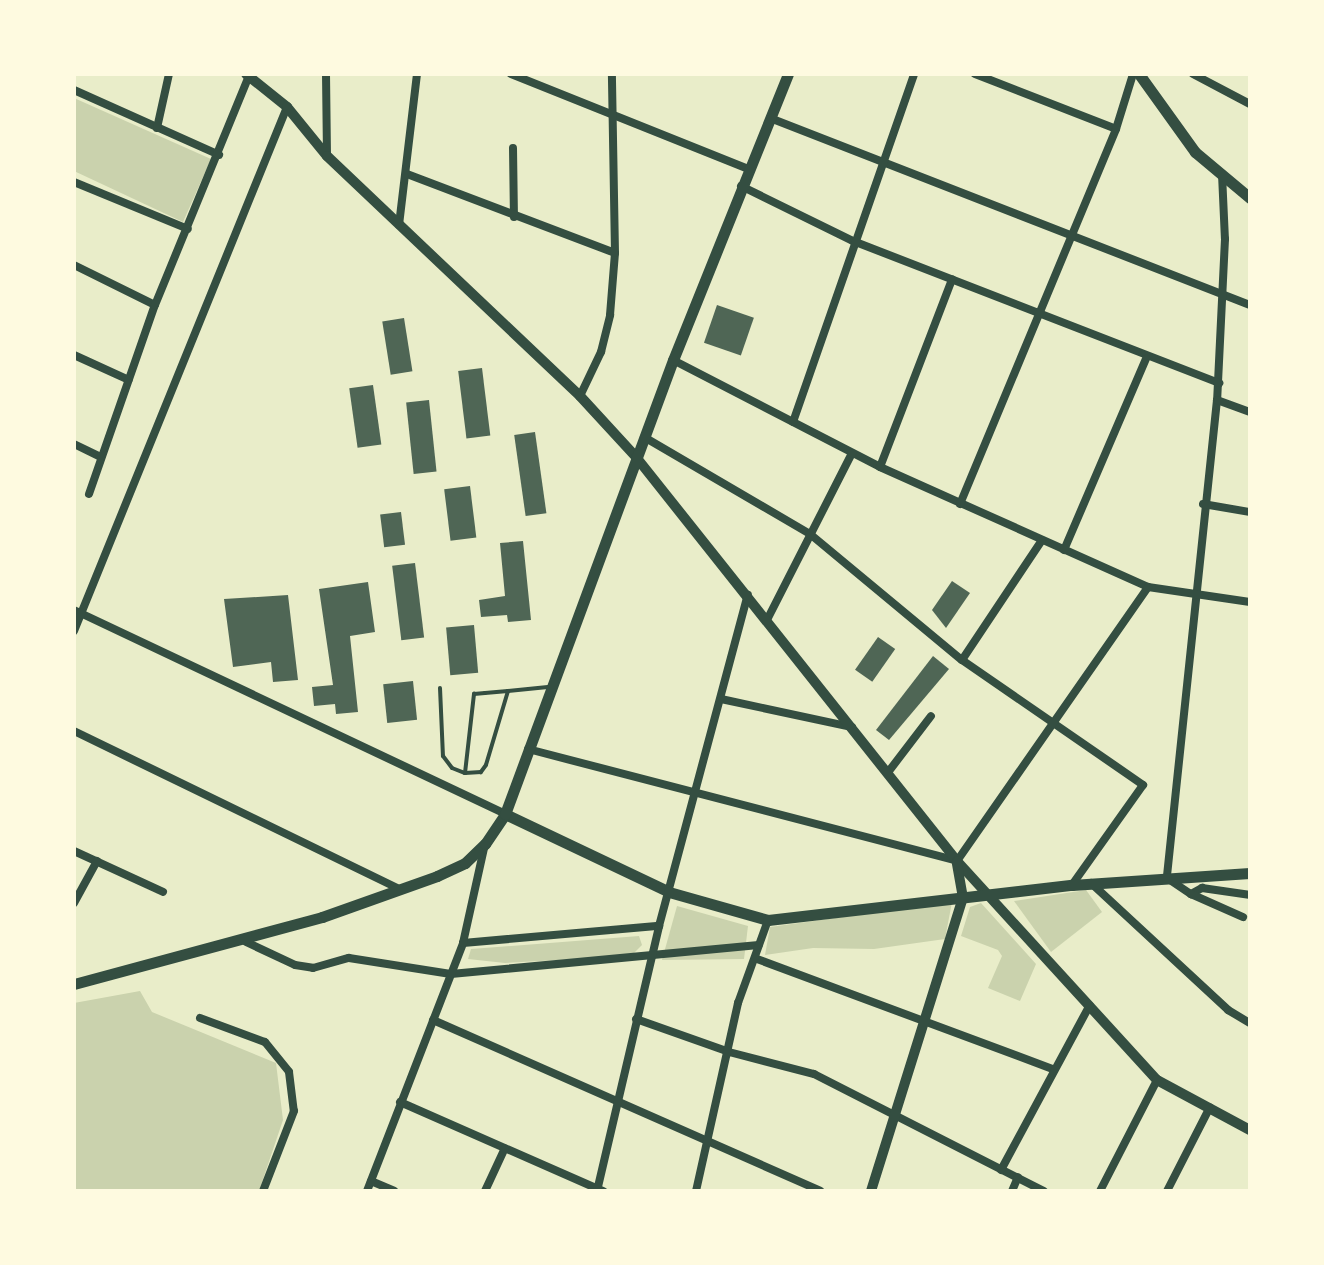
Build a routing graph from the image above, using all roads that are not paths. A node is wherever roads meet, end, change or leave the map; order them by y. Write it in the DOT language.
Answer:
graph roads {
  1 [pos="169,74"];
  2 [pos="326,74"];
  3 [pos="417,74"];
  4 [pos="511,74"];
  5 [pos="612,74"];
  6 [pos="788,74"];
  7 [pos="914,74"];
  8 [pos="975,74"];
  9 [pos="1133,74"];
  10 [pos="1139,74"];
  11 [pos="1193,74"];
  12 [pos="247,75"];
  13 [pos="74,90"];
  14 [pos="1250,104"];
  15 [pos="287,107"];
  16 [pos="614,118"];
  17 [pos="770,118"];
  18 [pos="157,128"];
  19 [pos="1116,129"];
  20 [pos="513,148"];
  21 [pos="219,155"];
  22 [pos="327,156"];
  23 [pos="883,162"];
  24 [pos="748,169"];
  25 [pos="407,174"];
  26 [pos="1222,174"];
  27 [pos="74,182"];
  28 [pos="741,186"];
  29 [pos="1250,198"];
  30 [pos="514,217"];
  31 [pos="399,225"];
  32 [pos="188,229"];
  33 [pos="1073,236"];
  34 [pos="853,241"];
  35 [pos="615,253"];
  36 [pos="74,265"];
  37 [pos="952,279"];
  38 [pos="1223,294"];
  39 [pos="155,305"];
  40 [pos="1250,305"];
  41 [pos="1039,317"];
  42 [pos="74,355"];
  43 [pos="1146,359"];
  44 [pos="673,360"];
  45 [pos="129,380"];
  46 [pos="1219,383"];
  47 [pos="580,396"];
  48 [pos="1217,400"];
  49 [pos="1250,412"];
  50 [pos="793,422"];
  51 [pos="644,437"];
  52 [pos="74,444"];
  53 [pos="852,453"];
  54 [pos="101,457"];
  55 [pos="636,457"];
  56 [pos="880,467"];
  57 [pos="89,494"];
  58 [pos="960,504"];
  59 [pos="1203,504"];
  60 [pos="1250,512"];
  61 [pos="810,534"];
  62 [pos="1042,540"];
  63 [pos="1064,550"];
  64 [pos="1148,587"];
  65 [pos="748,593"];
  66 [pos="1194,594"];
  67 [pos="1250,602"];
  68 [pos="78,612"];
  69 [pos="768,618"];
  70 [pos="74,631"];
  71 [pos="962,660"];
  72 [pos="551,687"];
  73 [pos="440,688"];
  74 [pos="508,691"];
  75 [pos="721,699"];
  76 [pos="931,716"];
  77 [pos="1057,724"];
  78 [pos="856,728"];
  79 [pos="74,731"];
  80 [pos="528,749"];
  81 [pos="889,771"];
  82 [pos="465,773"];
  83 [pos="697,794"];
  84 [pos="505,814"];
  85 [pos="485,844"];
  86 [pos="74,851"];
  87 [pos="97,861"];
  88 [pos="957,861"];
  89 [pos="1250,873"];
  90 [pos="1167,878"];
  91 [pos="1091,883"];
  92 [pos="1072,885"];
  93 [pos="401,890"];
  94 [pos="163,892"];
  95 [pos="669,892"];
  96 [pos="1191,894"];
  97 [pos="1250,895"];
  98 [pos="963,898"];
  99 [pos="994,898"];
  100 [pos="74,903"];
  101 [pos="1243,917"];
  102 [pos="768,920"];
  103 [pos="659,926"];
  104 [pos="246,942"];
  105 [pos="463,943"];
  106 [pos="759,945"];
  107 [pos="652,955"];
  108 [pos="757,959"];
  109 [pos="451,974"];
  110 [pos="74,984"];
  111 [pos="1090,1005"];
  112 [pos="200,1018"];
  113 [pos="924,1018"];
  114 [pos="636,1019"];
  115 [pos="433,1020"];
  116 [pos="1250,1023"];
  117 [pos="729,1052"];
  118 [pos="1053,1069"];
  119 [pos="1157,1080"];
  120 [pos="618,1099"];
  121 [pos="400,1102"];
  122 [pos="1210,1107"];
  123 [pos="894,1111"];
  124 [pos="1250,1130"];
  125 [pos="707,1139"];
  126 [pos="505,1148"];
  127 [pos="1001,1170"];
  128 [pos="1018,1177"];
  129 [pos="371,1181"];
  130 [pos="599,1190"];
  131 [pos="263,1191"];
  132 [pos="367,1191"];
  133 [pos="394,1191"];
  134 [pos="485,1191"];
  135 [pos="696,1191"];
  136 [pos="820,1191"];
  137 [pos="871,1191"];
  138 [pos="1012,1191"];
  139 [pos="1044,1191"];
  140 [pos="1100,1191"];
  141 [pos="1167,1191"];
  1 -- 18 [label="street"];
  2 -- 22 [label="street"];
  3 -- 25 [label="street"];
  4 -- 16 [label="street"];
  5 -- 16 [label="street"];
  6 -- 17 [label="main road"];
  7 -- 23 [label="street"];
  8 -- 19 [label="street"];
  9 -- 19 [label="street"];
  10 -- 26 [label="main road"];
  11 -- 14 [label="street"];
  12 -- 15 [label="street"];
  12 -- 21 [label="street"];
  13 -- 18 [label="street"];
  15 -- 22 [label="street"];
  15 -- 68 [label="street"];
  16 -- 24 [label="street"];
  16 -- 35 [label="street"];
  17 -- 23 [label="street"];
  17 -- 24 [label="main road"];
  18 -- 21 [label="street"];
  19 -- 33 [label="street"];
  20 -- 30 [label="street"];
  21 -- 32 [label="street"];
  22 -- 31 [label="street"];
  23 -- 33 [label="street"];
  23 -- 34 [label="street"];
  24 -- 28 [label="main road"];
  25 -- 30 [label="street"];
  25 -- 31 [label="street"];
  26 -- 29 [label="main road"];
  26 -- 38 [label="street"];
  27 -- 32 [label="street"];
  28 -- 34 [label="street"];
  28 -- 44 [label="main road"];
  30 -- 35 [label="street"];
  31 -- 47 [label="street"];
  32 -- 39 [label="street"];
  33 -- 38 [label="street"];
  33 -- 41 [label="street"];
  34 -- 37 [label="street"];
  34 -- 50 [label="street"];
  35 -- 47 [label="street"];
  36 -- 39 [label="street"];
  37 -- 41 [label="street"];
  37 -- 56 [label="street"];
  38 -- 40 [label="street"];
  38 -- 46 [label="street"];
  39 -- 45 [label="street"];
  41 -- 43 [label="street"];
  41 -- 58 [label="street"];
  42 -- 45 [label="street"];
  43 -- 46 [label="street"];
  43 -- 63 [label="street"];
  44 -- 50 [label="street"];
  44 -- 51 [label="main road"];
  45 -- 54 [label="street"];
  46 -- 48 [label="street"];
  47 -- 55 [label="street"];
  48 -- 49 [label="street"];
  48 -- 59 [label="street"];
  50 -- 53 [label="street"];
  51 -- 55 [label="main road"];
  51 -- 61 [label="street"];
  52 -- 54 [label="street"];
  53 -- 56 [label="street"];
  53 -- 61 [label="street"];
  54 -- 57 [label="street"];
  55 -- 65 [label="street"];
  55 -- 72 [label="main road"];
  56 -- 58 [label="street"];
  58 -- 62 [label="street"];
  59 -- 60 [label="street"];
  59 -- 66 [label="street"];
  61 -- 69 [label="street"];
  61 -- 71 [label="street"];
  62 -- 63 [label="street"];
  62 -- 71 [label="street"];
  63 -- 64 [label="street"];
  64 -- 66 [label="street"];
  64 -- 77 [label="street"];
  65 -- 69 [label="street"];
  65 -- 75 [label="street"];
  66 -- 67 [label="street"];
  66 -- 90 [label="street"];
  68 -- 70 [label="street"];
  68 -- 84 [label="street"];
  69 -- 78 [label="street"];
  71 -- 77 [label="street"];
  72 -- 74 [label="lane"];
  72 -- 80 [label="main road"];
  73 -- 82 [label="lane"];
  74 -- 82 [label="lane"];
  74 -- 82 [label="lane"];
  75 -- 78 [label="street"];
  75 -- 83 [label="street"];
  76 -- 81 [label="street"];
  77 -- 88 [label="street"];
  77 -- 92 [label="street"];
  78 -- 81 [label="street"];
  79 -- 93 [label="street"];
  80 -- 83 [label="street"];
  80 -- 84 [label="main road"];
  81 -- 88 [label="street"];
  83 -- 88 [label="street"];
  83 -- 95 [label="street"];
  84 -- 85 [label="main road"];
  84 -- 95 [label="main road"];
  85 -- 93 [label="main road"];
  85 -- 105 [label="street"];
  86 -- 87 [label="street"];
  87 -- 94 [label="street"];
  87 -- 100 [label="street"];
  88 -- 98 [label="street"];
  88 -- 99 [label="street"];
  89 -- 90 [label="main road"];
  90 -- 91 [label="main road"];
  90 -- 96 [label="street"];
  91 -- 92 [label="main road"];
  91 -- 116 [label="street"];
  92 -- 99 [label="main road"];
  93 -- 104 [label="main road"];
  95 -- 102 [label="main road"];
  95 -- 103 [label="street"];
  96 -- 97 [label="street"];
  96 -- 101 [label="street"];
  98 -- 99 [label="main road"];
  98 -- 102 [label="main road"];
  98 -- 113 [label="street"];
  99 -- 111 [label="street"];
  102 -- 106 [label="street"];
  103 -- 105 [label="street"];
  103 -- 107 [label="street"];
  104 -- 109 [label="street"];
  104 -- 110 [label="main road"];
  105 -- 109 [label="street"];
  106 -- 107 [label="street"];
  106 -- 108 [label="street"];
  107 -- 109 [label="street"];
  107 -- 114 [label="street"];
  108 -- 113 [label="street"];
  108 -- 117 [label="street"];
  109 -- 115 [label="street"];
  111 -- 118 [label="street"];
  111 -- 119 [label="street"];
  112 -- 131 [label="street"];
  113 -- 118 [label="street"];
  113 -- 123 [label="street"];
  114 -- 117 [label="street"];
  114 -- 120 [label="street"];
  115 -- 120 [label="street"];
  115 -- 121 [label="street"];
  117 -- 123 [label="street"];
  117 -- 125 [label="street"];
  118 -- 127 [label="street"];
  119 -- 122 [label="street"];
  119 -- 140 [label="street"];
  120 -- 125 [label="street"];
  120 -- 130 [label="street"];
  121 -- 126 [label="street"];
  121 -- 129 [label="street"];
  122 -- 124 [label="street"];
  122 -- 141 [label="street"];
  123 -- 127 [label="street"];
  123 -- 137 [label="street"];
  125 -- 135 [label="street"];
  125 -- 136 [label="street"];
  126 -- 130 [label="street"];
  126 -- 134 [label="street"];
  127 -- 128 [label="street"];
  128 -- 138 [label="street"];
  128 -- 139 [label="street"];
  129 -- 132 [label="street"];
  129 -- 133 [label="street"];
}
